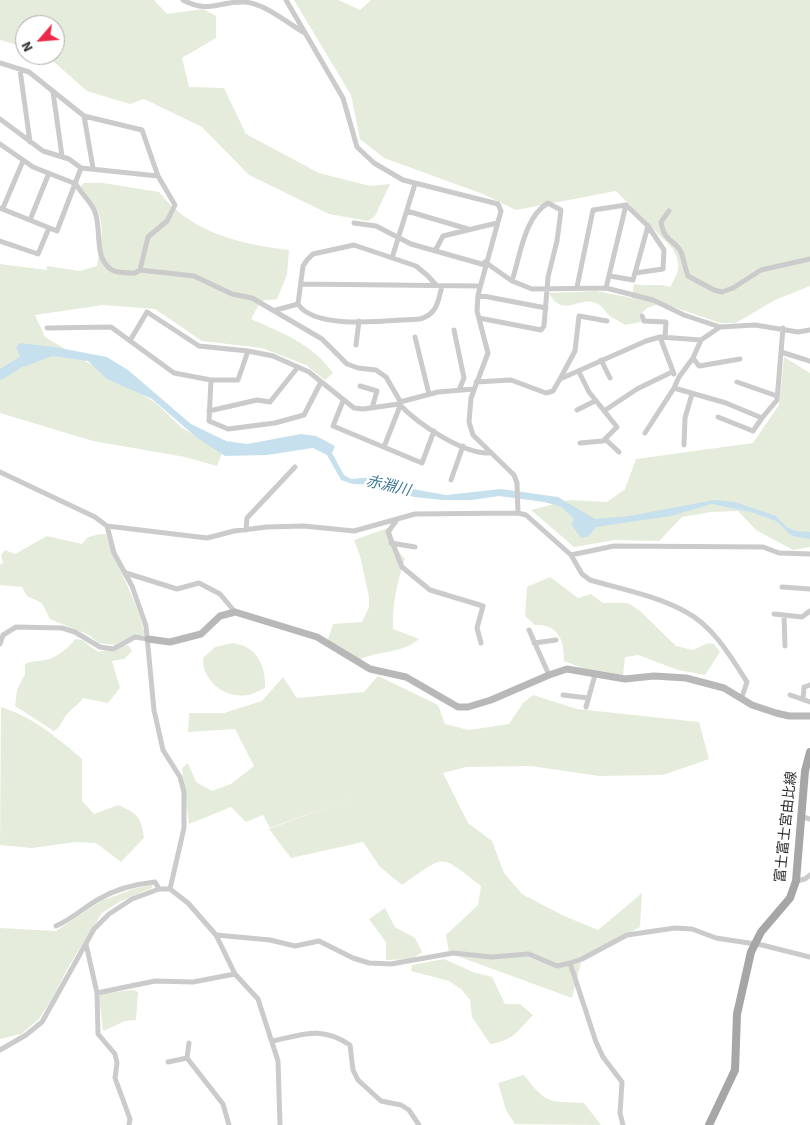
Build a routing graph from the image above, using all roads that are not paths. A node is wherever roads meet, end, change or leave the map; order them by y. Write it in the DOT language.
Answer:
graph roads {
  1 [pos="183,0"];
  2 [pos="286,0"];
  3 [pos="305,34"];
  4 [pos="0,64"];
  5 [pos="20,70"];
  6 [pos="52,92"];
  7 [pos="84,116"];
  8 [pos="0,118"];
  9 [pos="30,142"];
  10 [pos="0,144"];
  11 [pos="62,156"];
  12 [pos="23,161"];
  13 [pos="81,168"];
  14 [pos="93,168"];
  15 [pos="48,173"];
  16 [pos="158,176"];
  17 [pos="76,184"];
  18 [pos="415,184"];
  19 [pos="626,205"];
  20 [pos="1,208"];
  21 [pos="407,211"];
  22 [pos="669,211"];
  23 [pos="30,220"];
  24 [pos="354,223"];
  25 [pos="497,223"];
  26 [pos="648,226"];
  27 [pos="49,228"];
  28 [pos="468,229"];
  29 [pos="399,236"];
  30 [pos="0,241"];
  31 [pos="435,251"];
  32 [pos="392,258"];
  33 [pos="810,259"];
  34 [pos="485,264"];
  35 [pos="140,270"];
  36 [pos="635,273"];
  37 [pos="610,276"];
  38 [pos="512,281"];
  39 [pos="301,284"];
  40 [pos="439,286"];
  41 [pos="479,286"];
  42 [pos="577,287"];
  43 [pos="606,288"];
  44 [pos="547,290"];
  45 [pos="478,294"];
  46 [pos="298,304"];
  47 [pos="546,308"];
  48 [pos="276,310"];
  49 [pos="642,316"];
  50 [pos="479,318"];
  51 [pos="607,321"];
  52 [pos="359,322"];
  53 [pos="720,327"];
  54 [pos="48,328"];
  55 [pos="783,328"];
  56 [pos="454,330"];
  57 [pos="810,330"];
  58 [pos="663,337"];
  59 [pos="414,338"];
  60 [pos="130,339"];
  61 [pos="701,340"];
  62 [pos="356,345"];
  63 [pos="248,351"];
  64 [pos="781,352"];
  65 [pos="694,358"];
  66 [pos="740,359"];
  67 [pos="601,360"];
  68 [pos="810,361"];
  69 [pos="298,367"];
  70 [pos="579,372"];
  71 [pos="672,372"];
  72 [pos="679,377"];
  73 [pos="610,378"];
  74 [pos="560,379"];
  75 [pos="211,380"];
  76 [pos="321,382"];
  77 [pos="476,382"];
  78 [pos="737,382"];
  79 [pos="360,386"];
  80 [pos="674,388"];
  81 [pos="474,389"];
  82 [pos="459,390"];
  83 [pos="429,394"];
  84 [pos="692,394"];
  85 [pos="777,396"];
  86 [pos="343,400"];
  87 [pos="595,400"];
  88 [pos="400,404"];
  89 [pos="372,408"];
  90 [pos="577,410"];
  91 [pos="209,411"];
  92 [pos="604,411"];
  93 [pos="718,417"];
  94 [pos="762,418"];
  95 [pos="434,431"];
  96 [pos="645,433"];
  97 [pos="605,439"];
  98 [pos="580,443"];
  99 [pos="684,445"];
  100 [pos="462,446"];
  101 [pos="384,447"];
  102 [pos="619,452"];
  103 [pos="490,453"];
  104 [pos="295,467"];
  105 [pos="0,472"];
  106 [pos="451,480"];
  107 [pos="518,513"];
  108 [pos="396,521"];
  109 [pos="107,526"];
  110 [pos="246,530"];
  111 [pos="391,543"];
  112 [pos="415,547"];
  113 [pos="810,554"];
  114 [pos="571,555"];
  115 [pos="126,573"];
  116 [pos="782,587"];
  117 [pos="810,589"];
  118 [pos="810,611"];
  119 [pos="235,612"];
  120 [pos="774,614"];
  121 [pos="784,615"];
  122 [pos="529,630"];
  123 [pos="148,640"];
  124 [pos="556,640"];
  125 [pos="534,642"];
  126 [pos="0,644"];
  127 [pos="480,644"];
  128 [pos="785,646"];
  129 [pos="549,675"];
  130 [pos="596,675"];
  131 [pos="810,685"];
  132 [pos="563,695"];
  133 [pos="790,695"];
  134 [pos="742,697"];
  135 [pos="588,698"];
  136 [pos="803,699"];
  137 [pos="810,702"];
  138 [pos="586,707"];
  139 [pos="810,716"];
  140 [pos="810,752"];
  141 [pos="800,816"];
  142 [pos="810,820"];
  143 [pos="810,875"];
  144 [pos="796,881"];
  145 [pos="159,888"];
  146 [pos="170,889"];
  147 [pos="56,926"];
  148 [pos="216,935"];
  149 [pos="86,943"];
  150 [pos="756,944"];
  151 [pos="810,958"];
  152 [pos="570,962"];
  153 [pos="235,974"];
  154 [pos="97,993"];
  155 [pos="273,1041"];
  156 [pos="190,1043"];
  157 [pos="0,1050"];
  158 [pos="187,1058"];
  159 [pos="168,1062"];
  160 [pos="129,1125"];
  161 [pos="230,1125"];
  162 [pos="280,1125"];
  163 [pos="419,1125"];
  164 [pos="623,1125"];
  165 [pos="709,1125"];
  1 -- 3 [label="street"];
  2 -- 3 [label="street"];
  3 -- 18 [label="street"];
  4 -- 5 [label="street"];
  5 -- 6 [label="street"];
  5 -- 9 [label="street"];
  6 -- 7 [label="street"];
  6 -- 11 [label="street"];
  7 -- 14 [label="street"];
  7 -- 16 [label="street"];
  8 -- 9 [label="street"];
  9 -- 11 [label="street"];
  10 -- 12 [label="street"];
  11 -- 13 [label="street"];
  12 -- 15 [label="street"];
  12 -- 20 [label="street"];
  13 -- 14 [label="street"];
  13 -- 17 [label="street"];
  14 -- 16 [label="street"];
  15 -- 17 [label="street"];
  15 -- 23 [label="street"];
  16 -- 35 [label="street"];
  17 -- 27 [label="street"];
  17 -- 35 [label="street"];
  18 -- 21 [label="street"];
  18 -- 25 [label="street"];
  19 -- 26 [label="street"];
  19 -- 37 [label="street"];
  19 -- 42 [label="street"];
  20 -- 23 [label="street"];
  21 -- 28 [label="street"];
  21 -- 29 [label="street"];
  22 -- 33 [label="street"];
  23 -- 27 [label="street"];
  24 -- 29 [label="street"];
  25 -- 28 [label="street"];
  25 -- 34 [label="street"];
  26 -- 36 [label="street"];
  26 -- 36 [label="street"];
  27 -- 30 [label="street"];
  28 -- 31 [label="street"];
  29 -- 31 [label="street"];
  29 -- 32 [label="street"];
  31 -- 34 [label="street"];
  32 -- 39 [label="street"];
  32 -- 40 [label="street"];
  34 -- 38 [label="street"];
  34 -- 41 [label="street"];
  35 -- 48 [label="street"];
  36 -- 37 [label="street"];
  37 -- 43 [label="street"];
  38 -- 44 [label="street"];
  38 -- 44 [label="street"];
  39 -- 40 [label="street"];
  39 -- 46 [label="street"];
  40 -- 41 [label="street"];
  40 -- 52 [label="street"];
  41 -- 45 [label="street"];
  42 -- 43 [label="street"];
  42 -- 44 [label="street"];
  43 -- 53 [label="street"];
  44 -- 47 [label="street"];
  45 -- 47 [label="street"];
  45 -- 50 [label="street"];
  46 -- 48 [label="street"];
  46 -- 52 [label="street"];
  47 -- 50 [label="street"];
  48 -- 88 [label="street"];
  49 -- 58 [label="street"];
  50 -- 77 [label="street"];
  51 -- 74 [label="street"];
  52 -- 62 [label="street"];
  53 -- 55 [label="street"];
  53 -- 61 [label="street"];
  54 -- 60 [label="street"];
  55 -- 57 [label="street"];
  55 -- 64 [label="street"];
  56 -- 82 [label="street"];
  58 -- 61 [label="street"];
  58 -- 67 [label="street"];
  58 -- 71 [label="street"];
  59 -- 83 [label="street"];
  60 -- 63 [label="street"];
  60 -- 75 [label="street"];
  61 -- 65 [label="street"];
  63 -- 69 [label="street"];
  63 -- 75 [label="street"];
  64 -- 68 [label="street"];
  64 -- 85 [label="street"];
  65 -- 66 [label="street"];
  65 -- 72 [label="street"];
  67 -- 70 [label="street"];
  67 -- 73 [label="street"];
  69 -- 76 [label="street"];
  69 -- 91 [label="street"];
  70 -- 74 [label="street"];
  70 -- 87 [label="street"];
  71 -- 72 [label="street"];
  71 -- 92 [label="street"];
  72 -- 80 [label="street"];
  74 -- 77 [label="street"];
  75 -- 91 [label="street"];
  76 -- 86 [label="street"];
  76 -- 91 [label="street"];
  77 -- 81 [label="street"];
  78 -- 85 [label="street"];
  79 -- 89 [label="street"];
  80 -- 84 [label="street"];
  80 -- 96 [label="street"];
  81 -- 82 [label="street"];
  81 -- 103 [label="street"];
  82 -- 83 [label="street"];
  83 -- 88 [label="street"];
  84 -- 94 [label="street"];
  84 -- 99 [label="street"];
  85 -- 94 [label="street"];
  86 -- 89 [label="street"];
  86 -- 101 [label="street"];
  87 -- 90 [label="street"];
  87 -- 92 [label="street"];
  88 -- 89 [label="street"];
  88 -- 95 [label="street"];
  88 -- 101 [label="street"];
  92 -- 97 [label="street"];
  93 -- 94 [label="street"];
  95 -- 100 [label="street"];
  95 -- 101 [label="street"];
  97 -- 98 [label="street"];
  97 -- 102 [label="street"];
  100 -- 103 [label="street"];
  100 -- 106 [label="street"];
  103 -- 107 [label="street"];
  104 -- 110 [label="street"];
  105 -- 109 [label="street"];
  107 -- 108 [label="street"];
  107 -- 114 [label="street"];
  108 -- 110 [label="street"];
  108 -- 111 [label="street"];
  109 -- 110 [label="street"];
  109 -- 115 [label="street"];
  111 -- 112 [label="street"];
  111 -- 127 [label="street"];
  113 -- 114 [label="street"];
  114 -- 134 [label="street"];
  115 -- 119 [label="street"];
  115 -- 123 [label="street"];
  116 -- 117 [label="street"];
  118 -- 121 [label="street"];
  119 -- 123 [label="street"];
  119 -- 129 [label="street"];
  120 -- 121 [label="street"];
  121 -- 128 [label="street"];
  122 -- 125 [label="street"];
  123 -- 126 [label="street"];
  123 -- 146 [label="street"];
  124 -- 125 [label="street"];
  125 -- 129 [label="street"];
  129 -- 130 [label="street"];
  130 -- 134 [label="street"];
  130 -- 135 [label="street"];
  131 -- 136 [label="street"];
  132 -- 135 [label="street"];
  133 -- 136 [label="street"];
  134 -- 139 [label="street"];
  135 -- 138 [label="street"];
  136 -- 137 [label="street"];
  140 -- 141 [label="main road, 富士富士宮由比線"];
  141 -- 142 [label="street"];
  141 -- 144 [label="main road, 富士富士宮由比線"];
  143 -- 144 [label="street"];
  144 -- 150 [label="main road, 富士富士宮由比線"];
  145 -- 146 [label="street"];
  145 -- 147 [label="street"];
  145 -- 149 [label="street"];
  146 -- 148 [label="street"];
  148 -- 152 [label="street"];
  148 -- 153 [label="street"];
  149 -- 154 [label="street"];
  149 -- 157 [label="street"];
  150 -- 151 [label="street"];
  150 -- 152 [label="street"];
  150 -- 165 [label="main road, 富士富士宮由比線"];
  152 -- 164 [label="street"];
  153 -- 154 [label="street"];
  153 -- 155 [label="street"];
  154 -- 160 [label="street"];
  155 -- 162 [label="street"];
  155 -- 163 [label="street"];
  156 -- 158 [label="street"];
  158 -- 159 [label="street"];
  158 -- 161 [label="street"];
}
